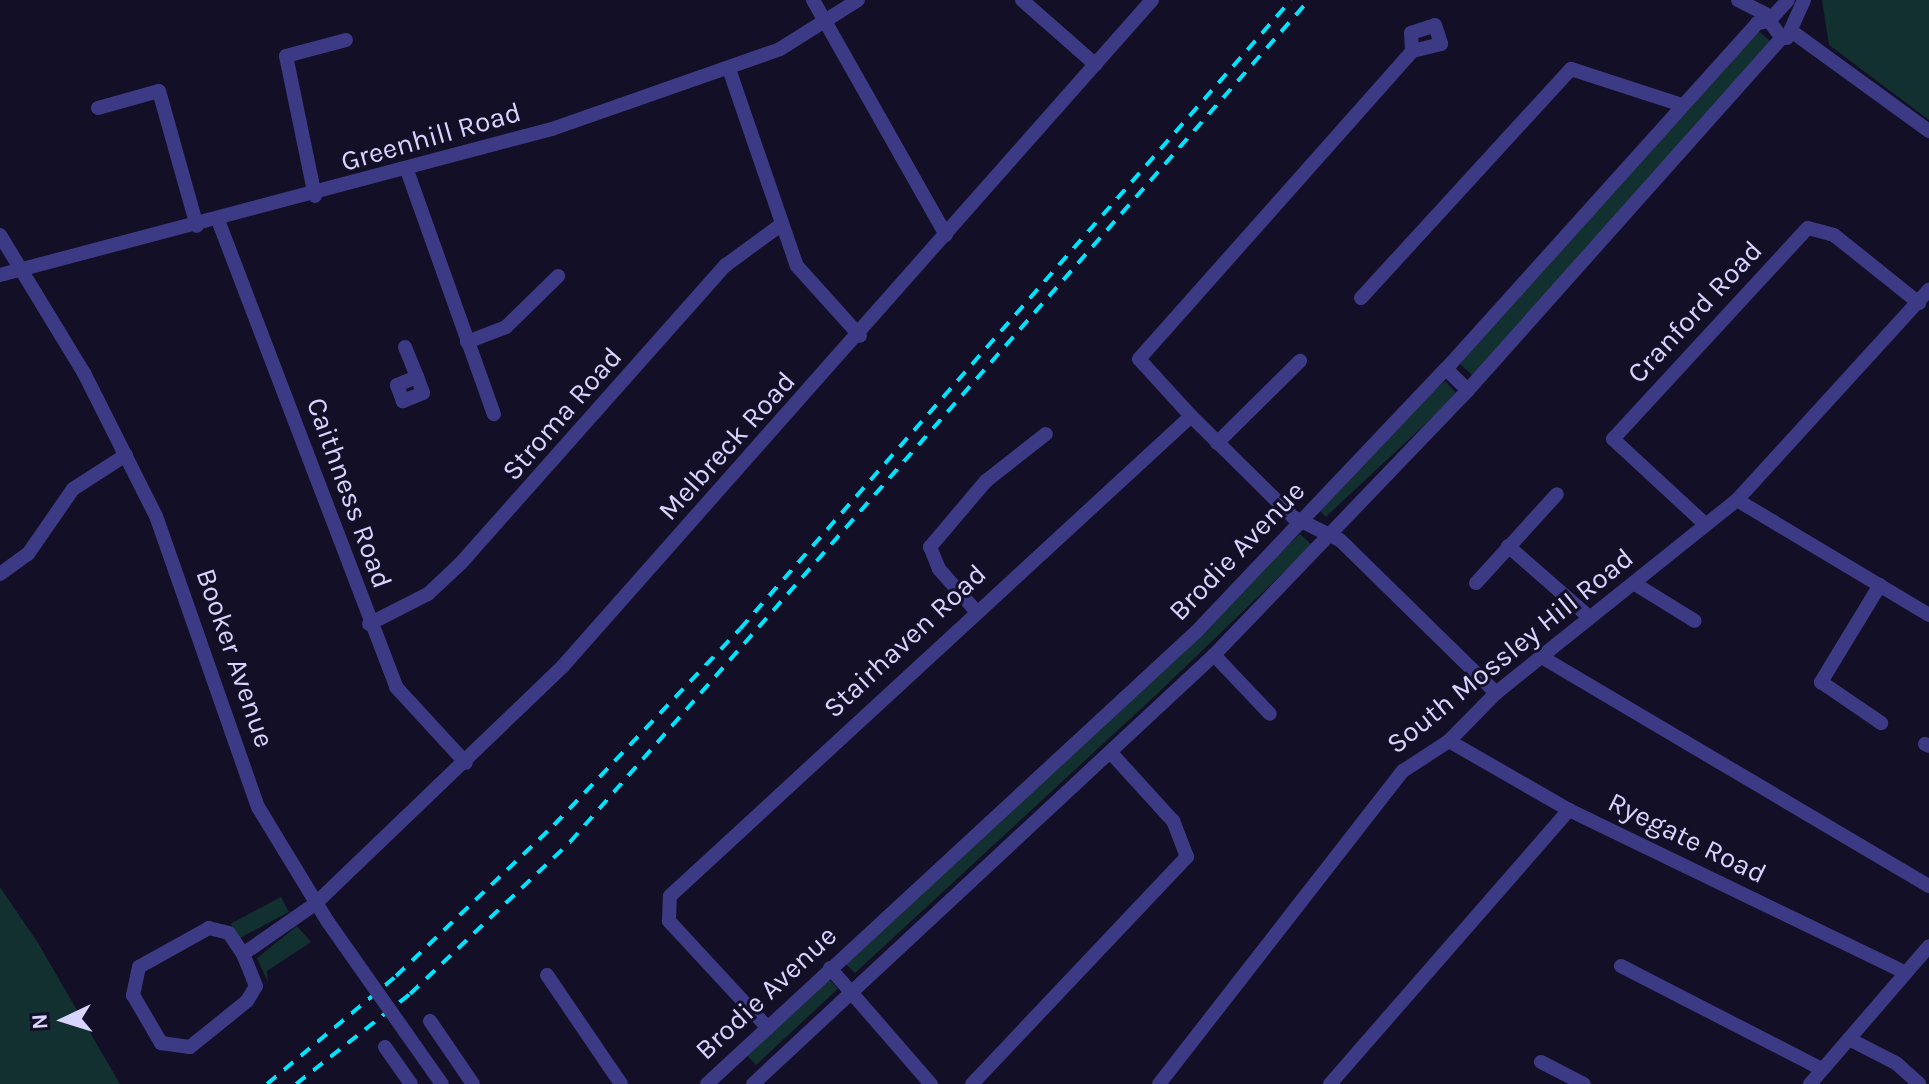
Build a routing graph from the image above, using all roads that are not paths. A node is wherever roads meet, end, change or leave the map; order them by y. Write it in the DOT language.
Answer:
graph roads {
  1 [pos="813,0"];
  2 [pos="858,0"];
  3 [pos="1022,0"];
  4 [pos="1152,0"];
  5 [pos="1738,0"];
  6 [pos="1804,0"];
  7 [pos="1777,12"];
  8 [pos="823,21"];
  9 [pos="1791,31"];
  10 [pos="346,40"];
  11 [pos="1412,51"];
  12 [pos="1096,65"];
  13 [pos="729,69"];
  14 [pos="1682,105"];
  15 [pos="98,108"];
  16 [pos="1929,131"];
  17 [pos="408,173"];
  18 [pos="315,196"];
  19 [pos="218,220"];
  20 [pos="782,224"];
  21 [pos="197,226"];
  22 [pos="0,235"];
  23 [pos="946,235"];
  24 [pos="20,267"];
  25 [pos="0,275"];
  26 [pos="558,276"];
  27 [pos="1925,297"];
  28 [pos="1361,298"];
  29 [pos="860,336"];
  30 [pos="467,342"];
  31 [pos="405,347"];
  32 [pos="1300,361"];
  33 [pos="1446,369"];
  34 [pos="417,377"];
  35 [pos="1468,390"];
  36 [pos="494,414"];
  37 [pos="1191,416"];
  38 [pos="1026,432"];
  39 [pos="1217,443"];
  40 [pos="126,455"];
  41 [pos="1557,494"];
  42 [pos="1737,500"];
  43 [pos="1303,521"];
  44 [pos="1705,524"];
  45 [pos="1330,536"];
  46 [pos="1508,546"];
  47 [pos="2,568"];
  48 [pos="1476,583"];
  49 [pos="1635,584"];
  50 [pos="1880,585"];
  51 [pos="975,610"];
  52 [pos="1929,615"];
  53 [pos="1589,617"];
  54 [pos="1695,621"];
  55 [pos="369,624"];
  56 [pos="1214,655"];
  57 [pos="1545,659"];
  58 [pos="1496,693"];
  59 [pos="1270,714"];
  60 [pos="1881,723"];
  61 [pos="1449,741"];
  62 [pos="1112,754"];
  63 [pos="466,763"];
  64 [pos="1569,810"];
  65 [pos="1929,886"];
  66 [pos="315,904"];
  67 [pos="1929,946"];
  68 [pos="243,954"];
  69 [pos="1621,966"];
  70 [pos="830,968"];
  71 [pos="1906,973"];
  72 [pos="547,975"];
  73 [pos="852,992"];
  74 [pos="430,1021"];
  75 [pos="768,1028"];
  76 [pos="1849,1039"];
  77 [pos="385,1047"];
  78 [pos="1541,1062"];
  79 [pos="1821,1069"];
  80 [pos="411,1084"];
  81 [pos="442,1084"];
  82 [pos="473,1084"];
  83 [pos="621,1084"];
  84 [pos="707,1084"];
  85 [pos="753,1084"];
  86 [pos="931,1084"];
  87 [pos="972,1084"];
  88 [pos="1159,1084"];
  89 [pos="1330,1084"];
  90 [pos="1584,1084"];
  91 [pos="1810,1084"];
  92 [pos="1919,1084"];
  1 -- 8 [label="street"];
  2 -- 8 [label="street, Greenhill Road"];
  3 -- 12 [label="street"];
  4 -- 12 [label="street, Melbreck Road"];
  5 -- 7 [label="street"];
  6 -- 9 [label="street"];
  7 -- 9 [label="street"];
  7 -- 9 [label="street"];
  7 -- 14 [label="street, Brodie Avenue"];
  8 -- 13 [label="street, Greenhill Road"];
  8 -- 23 [label="street"];
  9 -- 16 [label="street"];
  9 -- 35 [label="street, Brodie Avenue"];
  10 -- 18 [label="street"];
  11 -- 37 [label="street"];
  12 -- 23 [label="street, Melbreck Road"];
  13 -- 17 [label="street, Greenhill Road"];
  13 -- 20 [label="street"];
  14 -- 28 [label="street"];
  14 -- 33 [label="street, Brodie Avenue"];
  15 -- 21 [label="street"];
  17 -- 18 [label="street, Greenhill Road"];
  17 -- 30 [label="street"];
  18 -- 19 [label="street, Greenhill Road"];
  19 -- 21 [label="street, Greenhill Road"];
  19 -- 55 [label="street, Caithness Road"];
  20 -- 29 [label="street"];
  20 -- 55 [label="street, Stroma Road"];
  21 -- 24 [label="street, Greenhill Road"];
  22 -- 24 [label="street, Booker Avenue"];
  23 -- 29 [label="street, Melbreck Road"];
  24 -- 25 [label="street, Greenhill Road"];
  24 -- 40 [label="street, Booker Avenue"];
  26 -- 30 [label="street"];
  27 -- 42 [label="street, South Mossley Hill Road"];
  27 -- 44 [label="street, Cranford Road"];
  29 -- 63 [label="street, Melbreck Road"];
  30 -- 36 [label="street"];
  31 -- 34 [label="street"];
  32 -- 39 [label="street"];
  33 -- 35 [label="street"];
  33 -- 43 [label="street, Brodie Avenue"];
  35 -- 45 [label="street, Brodie Avenue"];
  37 -- 39 [label="street"];
  37 -- 51 [label="street, Stairhaven Road"];
  38 -- 51 [label="street"];
  39 -- 43 [label="street"];
  40 -- 47 [label="street"];
  40 -- 66 [label="street, Booker Avenue"];
  41 -- 46 [label="street"];
  42 -- 44 [label="street, South Mossley Hill Road"];
  42 -- 50 [label="street"];
  43 -- 45 [label="street"];
  43 -- 70 [label="street, Brodie Avenue"];
  44 -- 49 [label="street, South Mossley Hill Road"];
  45 -- 56 [label="street, Brodie Avenue"];
  45 -- 58 [label="street"];
  46 -- 48 [label="street"];
  46 -- 53 [label="street"];
  49 -- 53 [label="street, South Mossley Hill Road"];
  49 -- 54 [label="street"];
  50 -- 52 [label="street"];
  50 -- 60 [label="street"];
  51 -- 75 [label="street, Stairhaven Road"];
  53 -- 57 [label="street, South Mossley Hill Road"];
  55 -- 63 [label="street, Caithness Road"];
  56 -- 59 [label="street"];
  56 -- 62 [label="street, Brodie Avenue"];
  57 -- 58 [label="street, South Mossley Hill Road"];
  57 -- 65 [label="street"];
  58 -- 61 [label="street, South Mossley Hill Road"];
  61 -- 64 [label="street, Ryegate Road"];
  61 -- 88 [label="street, South Mossley Hill Road"];
  62 -- 73 [label="street, Brodie Avenue"];
  62 -- 87 [label="street"];
  63 -- 66 [label="street, Melbreck Road"];
  64 -- 71 [label="street, Ryegate Road"];
  64 -- 89 [label="street"];
  66 -- 68 [label="street, Melbreck Road"];
  66 -- 81 [label="street, Booker Avenue, bridge"];
  67 -- 71 [label="street"];
  68 -- 68 [label="street"];
  69 -- 79 [label="street"];
  70 -- 73 [label="street"];
  70 -- 75 [label="street, Brodie Avenue"];
  71 -- 76 [label="street"];
  72 -- 83 [label="street"];
  73 -- 85 [label="street, Brodie Avenue"];
  73 -- 86 [label="street"];
  74 -- 82 [label="street"];
  75 -- 84 [label="street, Brodie Avenue"];
  76 -- 79 [label="street"];
  76 -- 92 [label="street"];
  77 -- 80 [label="street"];
  78 -- 90 [label="street"];
  79 -- 91 [label="street"];
}
